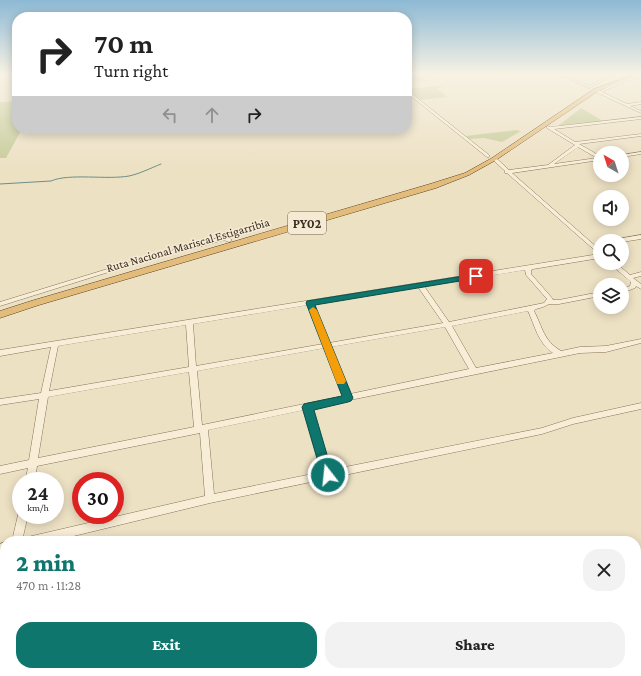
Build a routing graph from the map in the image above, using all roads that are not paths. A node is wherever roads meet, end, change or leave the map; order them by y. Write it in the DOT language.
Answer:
graph roads {
  1 [pos="426,106"];
  2 [pos="566,106"];
  3 [pos="574,106"];
  4 [pos="628,106"];
  5 [pos="641,112"];
  6 [pos="641,118"];
  7 [pos="547,127"];
  8 [pos="641,135"];
  9 [pos="576,144"];
  10 [pos="641,153"];
  11 [pos="593,155"];
  12 [pos="629,155"];
  13 [pos="491,158"];
  14 [pos="593,160"];
  15 [pos="549,166"];
  16 [pos="507,172"];
  17 [pos="641,237"];
  18 [pos="629,239"];
  19 [pos="229,240"];
  20 [pos="592,245"];
  21 [pos="593,258"];
  22 [pos="531,267"];
  23 [pos="621,270"];
  24 [pos="641,274"];
  25 [pos="632,279"];
  26 [pos="420,285"];
  27 [pos="641,287"];
  28 [pos="629,288"];
  29 [pos="593,295"];
  30 [pos="548,302"];
  31 [pos="310,303"];
  32 [pos="0,304"];
  33 [pos="533,308"];
  34 [pos="0,310"];
  35 [pos="0,315"];
  36 [pos="189,322"];
  37 [pos="447,324"];
  38 [pos="641,341"];
  39 [pos="55,345"];
  40 [pos="326,345"];
  41 [pos="0,353"];
  42 [pos="560,354"];
  43 [pos="193,368"];
  44 [pos="474,371"];
  45 [pos="44,394"];
  46 [pos="348,398"];
  47 [pos="0,402"];
  48 [pos="641,406"];
  49 [pos="308,407"];
  50 [pos="201,429"];
  51 [pos="34,462"];
  52 [pos="0,470"];
  53 [pos="32,472"];
  54 [pos="328,475"];
  55 [pos="210,499"];
  56 [pos="21,524"];
  57 [pos="19,536"];
  58 [pos="53,536"];
  1 -- 13 [label="street"];
  2 -- 13 [label="highway, Ruta Nacional Mariscal Estigarribia / PY02"];
  3 -- 7 [label="highway, Ruta Nacional Mariscal Estigarribia / PY02"];
  4 -- 5 [label="street"];
  6 -- 7 [label="street"];
  7 -- 9 [label="street"];
  7 -- 13 [label="highway, Ruta Nacional Mariscal Estigarribia / PY02"];
  8 -- 9 [label="street"];
  9 -- 11 [label="street"];
  9 -- 15 [label="street"];
  10 -- 12 [label="street"];
  13 -- 16 [label="street"];
  13 -- 19 [label="highway, Ruta Nacional Mariscal Estigarribia / PY02"];
  13 -- 35 [label="highway, Ruta Nacional Mariscal Estigarribia / PY02"];
  14 -- 15 [label="street"];
  15 -- 16 [label="street"];
  16 -- 20 [label="street"];
  17 -- 18 [label="street"];
  19 -- 32 [label="street"];
  19 -- 34 [label="highway, Ruta Nacional Mariscal Estigarribia / PY02"];
  21 -- 22 [label="street"];
  22 -- 26 [label="street"];
  22 -- 30 [label="street"];
  23 -- 25 [label="street"];
  24 -- 25 [label="street"];
  25 -- 27 [label="street"];
  25 -- 28 [label="street"];
  26 -- 31 [label="street"];
  26 -- 37 [label="street"];
  29 -- 30 [label="street"];
  30 -- 33 [label="street"];
  31 -- 36 [label="street"];
  31 -- 40 [label="street"];
  33 -- 37 [label="street"];
  33 -- 42 [label="street"];
  36 -- 39 [label="street"];
  36 -- 43 [label="street"];
  37 -- 40 [label="street"];
  37 -- 44 [label="street"];
  38 -- 42 [label="street"];
  39 -- 41 [label="street"];
  39 -- 45 [label="street"];
  40 -- 43 [label="street"];
  40 -- 46 [label="street"];
  42 -- 44 [label="street"];
  43 -- 45 [label="street"];
  43 -- 50 [label="street"];
  44 -- 46 [label="street"];
  45 -- 47 [label="street"];
  45 -- 51 [label="street"];
  46 -- 49 [label="street"];
  48 -- 54 [label="street"];
  49 -- 50 [label="street"];
  49 -- 54 [label="street"];
  50 -- 51 [label="street"];
  50 -- 55 [label="street"];
  51 -- 52 [label="street"];
  51 -- 53 [label="street"];
  54 -- 55 [label="street"];
  55 -- 58 [label="street"];
  56 -- 57 [label="street"];
}
